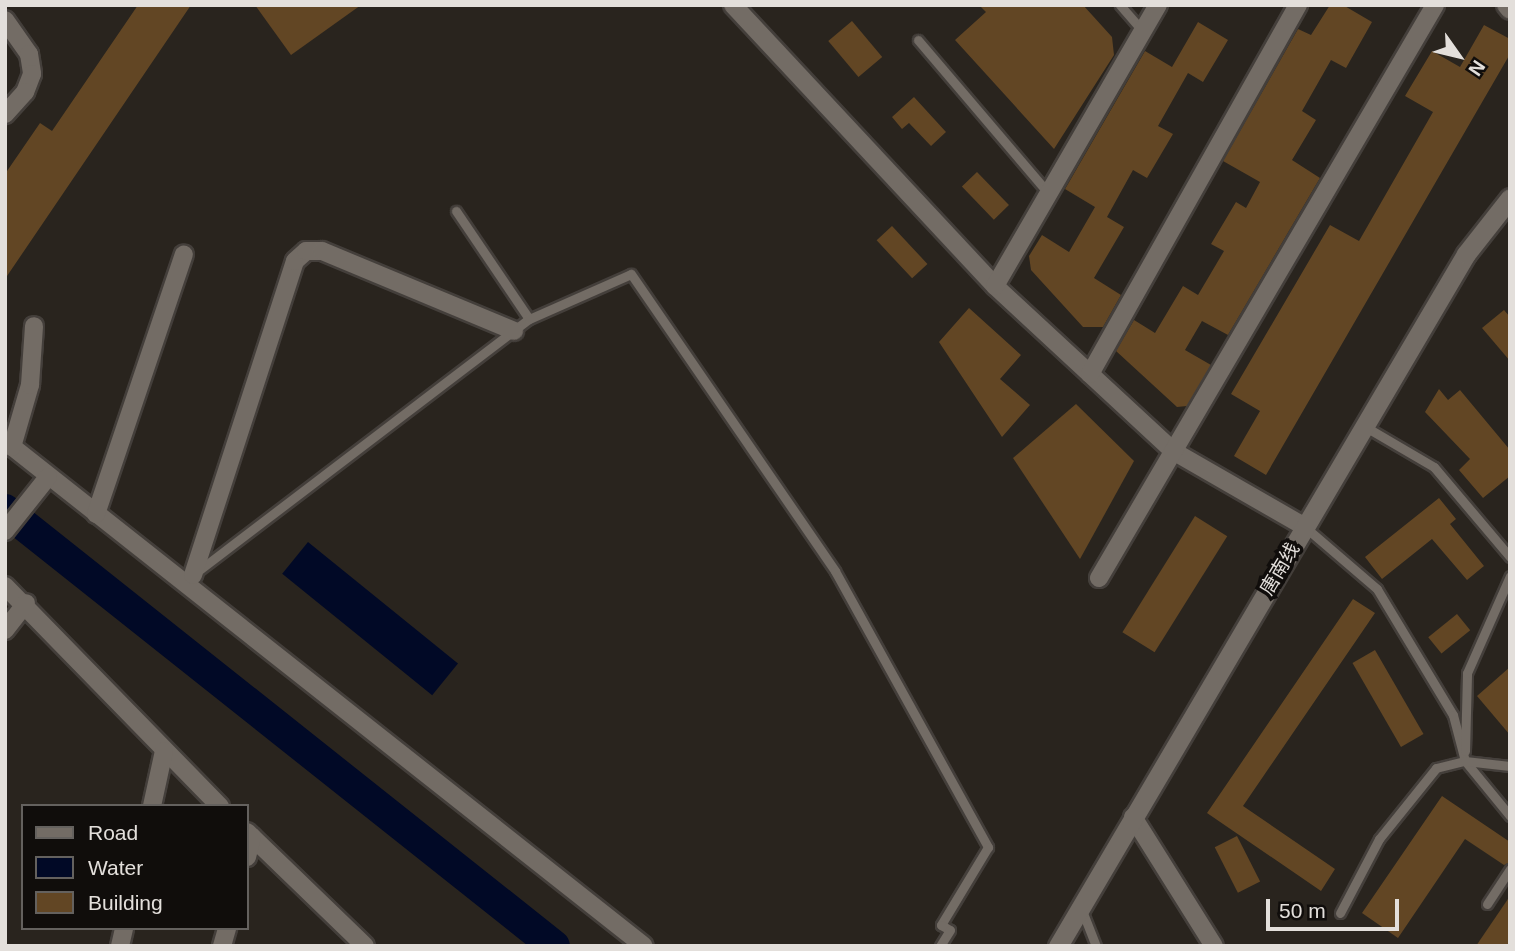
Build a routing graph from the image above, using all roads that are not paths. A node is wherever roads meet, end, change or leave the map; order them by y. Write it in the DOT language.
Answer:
graph roads {
  1 [pos="733,5"];
  2 [pos="1120,5"];
  3 [pos="1158,5"];
  4 [pos="1298,5"];
  5 [pos="1435,5"];
  6 [pos="1506,5"];
  7 [pos="1510,10"];
  8 [pos="5,20"];
  9 [pos="1143,32"];
  10 [pos="918,40"];
  11 [pos="5,114"];
  12 [pos="1048,194"];
  13 [pos="1510,198"];
  14 [pos="456,211"];
  15 [pos="184,254"];
  16 [pos="995,286"];
  17 [pos="522,325"];
  18 [pos="34,326"];
  19 [pos="1090,374"];
  20 [pos="1364,426"];
  21 [pos="9,444"];
  22 [pos="1173,451"];
  23 [pos="48,477"];
  24 [pos="96,514"];
  25 [pos="1305,527"];
  26 [pos="5,531"];
  27 [pos="1510,557"];
  28 [pos="1510,576"];
  29 [pos="1099,578"];
  30 [pos="188,579"];
  31 [pos="5,586"];
  32 [pos="26,603"];
  33 [pos="5,630"];
  34 [pos="164,751"];
  35 [pos="1465,761"];
  36 [pos="1510,766"];
  37 [pos="152,804"];
  38 [pos="218,804"];
  39 [pos="1510,816"];
  40 [pos="1133,817"];
  41 [pos="249,835"];
  42 [pos="1510,869"];
  43 [pos="1487,904"];
  44 [pos="1081,907"];
  45 [pos="1340,913"];
  46 [pos="365,946"];
  47 [pos="644,946"];
  48 [pos="940,946"];
  49 [pos="1058,946"];
  50 [pos="1096,946"];
  51 [pos="1214,946"];
  1 -- 16 [label="street"];
  2 -- 9 [label="lane"];
  3 -- 9 [label="street"];
  4 -- 19 [label="street"];
  5 -- 22 [label="street"];
  6 -- 7 [label="street"];
  8 -- 11 [label="street"];
  9 -- 12 [label="street"];
  10 -- 12 [label="lane"];
  12 -- 16 [label="street"];
  13 -- 20 [label="street, 唐南线"];
  14 -- 17 [label="lane"];
  15 -- 24 [label="street"];
  16 -- 19 [label="street"];
  17 -- 30 [label="lane"];
  17 -- 30 [label="street"];
  17 -- 48 [label="lane"];
  18 -- 21 [label="street"];
  19 -- 22 [label="street"];
  20 -- 25 [label="street, 唐南线"];
  20 -- 27 [label="lane"];
  21 -- 23 [label="street"];
  22 -- 25 [label="street"];
  22 -- 29 [label="street"];
  23 -- 24 [label="street"];
  23 -- 26 [label="street"];
  24 -- 30 [label="street"];
  25 -- 35 [label="lane"];
  25 -- 40 [label="street, 唐南线"];
  28 -- 35 [label="lane"];
  30 -- 47 [label="street"];
  31 -- 32 [label="street"];
  32 -- 33 [label="street"];
  32 -- 34 [label="street"];
  34 -- 37 [label="street"];
  34 -- 38 [label="street"];
  35 -- 36 [label="lane"];
  35 -- 39 [label="lane"];
  35 -- 45 [label="lane"];
  40 -- 44 [label="street, 唐南线"];
  40 -- 51 [label="street"];
  41 -- 46 [label="street"];
  42 -- 43 [label="lane"];
  44 -- 49 [label="street, 唐南线"];
  44 -- 50 [label="lane"];
}
